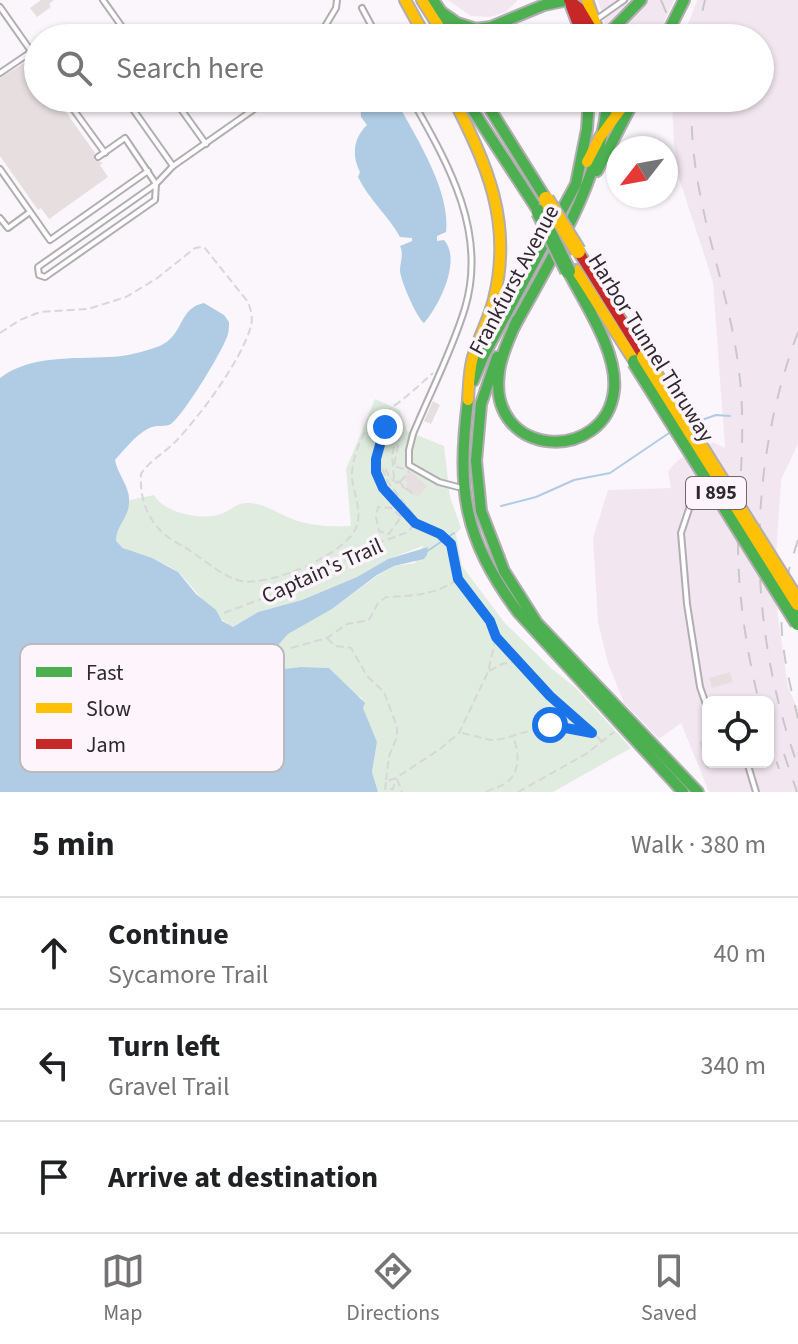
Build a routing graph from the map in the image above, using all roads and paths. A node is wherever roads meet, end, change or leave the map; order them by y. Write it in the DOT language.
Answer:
graph roads {
  1 [pos="103,0"];
  2 [pos="337,0"];
  3 [pos="529,0"];
  4 [pos="569,0"];
  5 [pos="587,0"];
  6 [pos="624,0"];
  7 [pos="641,0"];
  8 [pos="684,0"];
  9 [pos="423,4"];
  10 [pos="0,7"];
  11 [pos="362,8"];
  12 [pos="518,14"];
  13 [pos="595,20"];
  14 [pos="120,24"];
  15 [pos="326,24"];
  16 [pos="371,24"];
  17 [pos="425,24"];
  18 [pos="437,24"];
  19 [pos="444,24"];
  20 [pos="460,24"];
  21 [pos="497,24"];
  22 [pos="578,24"];
  23 [pos="588,24"];
  24 [pos="596,24"];
  25 [pos="619,24"];
  26 [pos="672,24"];
  27 [pos="24,42"];
  28 [pos="24,57"];
  29 [pos="0,73"];
  30 [pos="75,112"];
  31 [pos="135,112"];
  32 [pos="183,112"];
  33 [pos="251,112"];
  34 [pos="418,112"];
  35 [pos="460,112"];
  36 [pos="475,112"];
  37 [pos="491,112"];
  38 [pos="588,112"];
  39 [pos="606,112"];
  40 [pos="620,112"];
  41 [pos="624,112"];
  42 [pos="604,131"];
  43 [pos="206,144"];
  44 [pos="105,153"];
  45 [pos="98,157"];
  46 [pos="173,166"];
  47 [pos="0,169"];
  48 [pos="148,171"];
  49 [pos="156,184"];
  50 [pos="582,186"];
  51 [pos="543,206"];
  52 [pos="30,212"];
  53 [pos="0,218"];
  54 [pos="572,262"];
  55 [pos="517,320"];
  56 [pos="0,333"];
  57 [pos="639,360"];
  58 [pos="441,367"];
  59 [pos="468,400"];
  60 [pos="390,409"];
  61 [pos="476,461"];
  62 [pos="400,483"];
  63 [pos="461,487"];
  64 [pos="691,503"];
  65 [pos="407,513"];
  66 [pos="401,517"];
  67 [pos="415,523"];
  68 [pos="422,526"];
  69 [pos="504,571"];
  70 [pos="458,579"];
  71 [pos="798,603"];
  72 [pos="224,613"];
  73 [pos="798,623"];
  74 [pos="496,637"];
  75 [pos="327,638"];
  76 [pos="291,648"];
  77 [pos="517,661"];
  78 [pos="488,672"];
  79 [pos="703,696"];
  80 [pos="621,726"];
  81 [pos="459,733"];
  82 [pos="592,733"];
  83 [pos="512,736"];
  84 [pos="604,742"];
  85 [pos="749,768"];
  86 [pos="396,778"];
  87 [pos="386,781"];
  88 [pos="402,792"];
  89 [pos="486,792"];
  90 [pos="518,792"];
  91 [pos="683,792"];
  92 [pos="698,792"];
  93 [pos="756,792"];
  1 -- 14 [label="lane"];
  2 -- 15 [label="lane"];
  3 -- 12 [label="main road"];
  4 -- 12 [label="main road"];
  4 -- 22 [label="main road"];
  4 -- 23 [label="main road"];
  5 -- 13 [label="main road"];
  6 -- 13 [label="lane"];
  7 -- 25 [label="main road"];
  8 -- 26 [label="main road"];
  9 -- 17 [label="main road"];
  9 -- 18 [label="main road"];
  9 -- 19 [label="main road"];
  9 -- 20 [label="main road"];
  10 -- 27 [label="lane"];
  11 -- 16 [label="lane"];
  12 -- 21 [label="main road"];
  13 -- 24 [label="main road"];
  28 -- 29 [label="lane"];
  30 -- 44 [label="lane"];
  31 -- 46 [label="lane"];
  32 -- 43 [label="lane"];
  33 -- 43 [label="lane"];
  34 -- 58 [label="lane"];
  35 -- 59 [label="main road"];
  36 -- 51 [label="main road, Harbor Tunnel Thruway / I 895"];
  37 -- 51 [label="main road, Harbor Tunnel Thruway / I 895"];
  38 -- 50 [label="main road, Frankfurst Avenue"];
  39 -- 42 [label="main road, Frankfurst Avenue"];
  40 -- 42 [label="main road"];
  41 -- 50 [label="main road"];
  42 -- 50 [label="main road, Frankfurst Avenue"];
  43 -- 46 [label="lane"];
  44 -- 45 [label="lane"];
  44 -- 48 [label="lane"];
  46 -- 49 [label="lane"];
  47 -- 52 [label="lane"];
  48 -- 49 [label="lane"];
  48 -- 52 [label="lane"];
  49 -- 49 [label="lane"];
  50 -- 55 [label="main road, Frankfurst Avenue"];
  50 -- 59 [label="main road, Frankfurst Avenue"];
  51 -- 54 [label="main road, bridge"];
  51 -- 54 [label="main road, Harbor Tunnel Thruway / I 895, bridge"];
  52 -- 53 [label="lane"];
  54 -- 55 [label="main road"];
  54 -- 57 [label="main road, Harbor Tunnel Thruway / I 895"];
  55 -- 61 [label="main road, Frankfurst Avenue"];
  56 -- 60 [label="path"];
  57 -- 71 [label="main road, Harbor Tunnel Thruway / I 895, bridge"];
  57 -- 73 [label="main road, Harbor Tunnel Thruway / I 895, bridge"];
  58 -- 60 [label="path"];
  58 -- 63 [label="lane"];
  59 -- 63 [label="main road, Frankfurst Avenue"];
  60 -- 65 [label="path"];
  61 -- 63 [label="main road"];
  61 -- 69 [label="main road, Frankfurst Avenue"];
  62 -- 62 [label="path"];
  62 -- 68 [label="path"];
  63 -- 69 [label="main road"];
  63 -- 80 [label="main road, Frankfurst Avenue"];
  64 -- 79 [label="lane"];
  65 -- 66 [label="path"];
  65 -- 67 [label="path"];
  66 -- 66 [label="path"];
  67 -- 68 [label="path"];
  67 -- 72 [label="path, Captain's Trail"];
  68 -- 70 [label="path"];
  69 -- 92 [label="main road, Frankfurst Avenue"];
  70 -- 74 [label="path"];
  70 -- 75 [label="path"];
  74 -- 77 [label="path"];
  74 -- 78 [label="path"];
  75 -- 76 [label="path"];
  75 -- 87 [label="path"];
  77 -- 78 [label="path"];
  77 -- 82 [label="path"];
  78 -- 81 [label="path"];
  80 -- 84 [label="path"];
  80 -- 91 [label="main road, Frankfurst Avenue"];
  81 -- 83 [label="path"];
  81 -- 86 [label="path"];
  82 -- 83 [label="path"];
  82 -- 84 [label="path"];
  83 -- 89 [label="path"];
  84 -- 90 [label="path"];
  85 -- 93 [label="lane"];
  86 -- 87 [label="path"];
  86 -- 87 [label="path"];
  86 -- 88 [label="path"];
}
